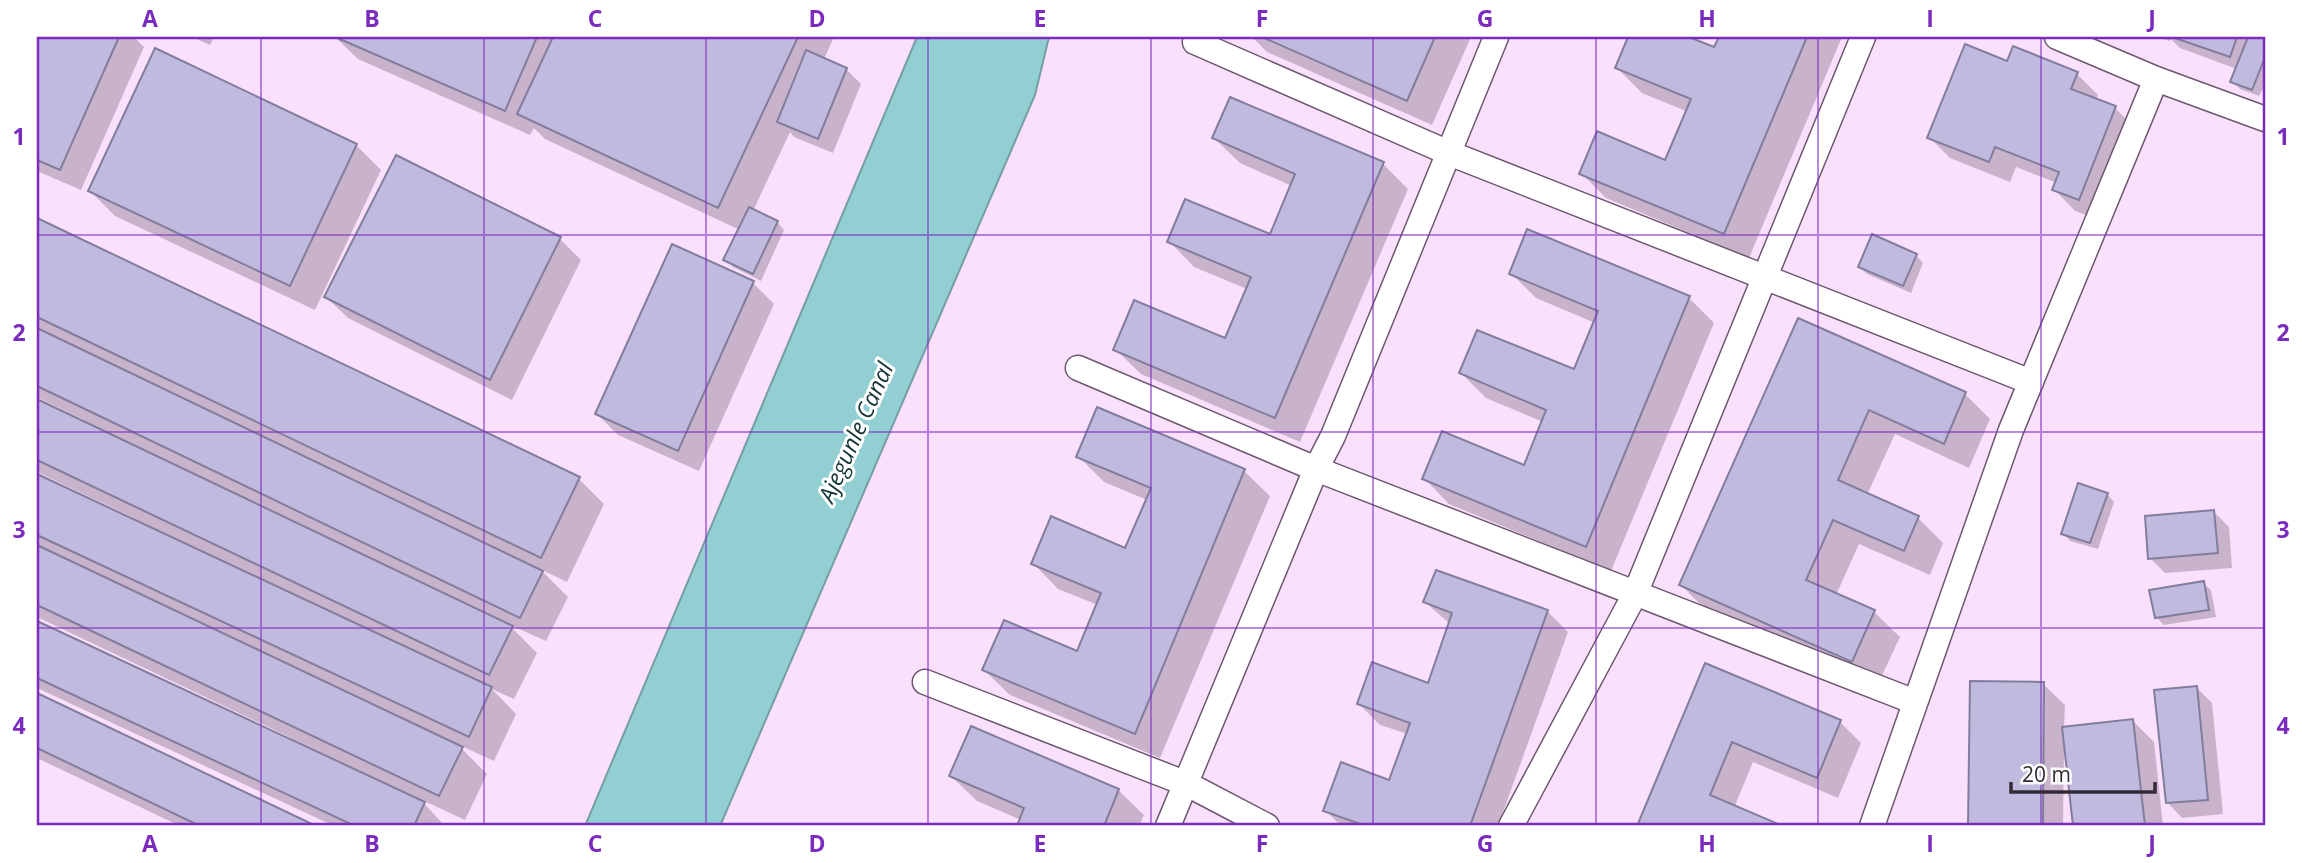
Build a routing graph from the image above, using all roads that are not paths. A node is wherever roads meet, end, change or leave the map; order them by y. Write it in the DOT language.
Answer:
graph roads {
  1 [pos="1496,37"];
  2 [pos="1863,37"];
  3 [pos="2057,37"];
  4 [pos="1195,42"];
  5 [pos="2156,79"];
  6 [pos="2265,119"];
  7 [pos="1448,153"];
  8 [pos="1765,276"];
  9 [pos="1078,368"];
  10 [pos="2031,382"];
  11 [pos="1316,469"];
  12 [pos="1635,593"];
  13 [pos="925,682"];
  14 [pos="1915,702"];
  15 [pos="1187,784"];
  16 [pos="1168,826"];
  17 [pos="1267,826"];
  18 [pos="1511,826"];
  19 [pos="1872,826"];
  1 -- 7 [label="lane"];
  2 -- 8 [label="lane"];
  3 -- 5 [label="lane"];
  4 -- 7 [label="lane"];
  5 -- 6 [label="lane"];
  5 -- 10 [label="lane"];
  7 -- 8 [label="lane"];
  7 -- 11 [label="lane"];
  8 -- 10 [label="lane"];
  8 -- 12 [label="lane"];
  9 -- 11 [label="lane"];
  10 -- 14 [label="lane"];
  11 -- 12 [label="lane"];
  11 -- 15 [label="lane"];
  12 -- 14 [label="lane"];
  12 -- 18 [label="lane"];
  13 -- 15 [label="lane"];
  14 -- 19 [label="lane"];
  15 -- 16 [label="lane"];
  15 -- 17 [label="lane"];
}
